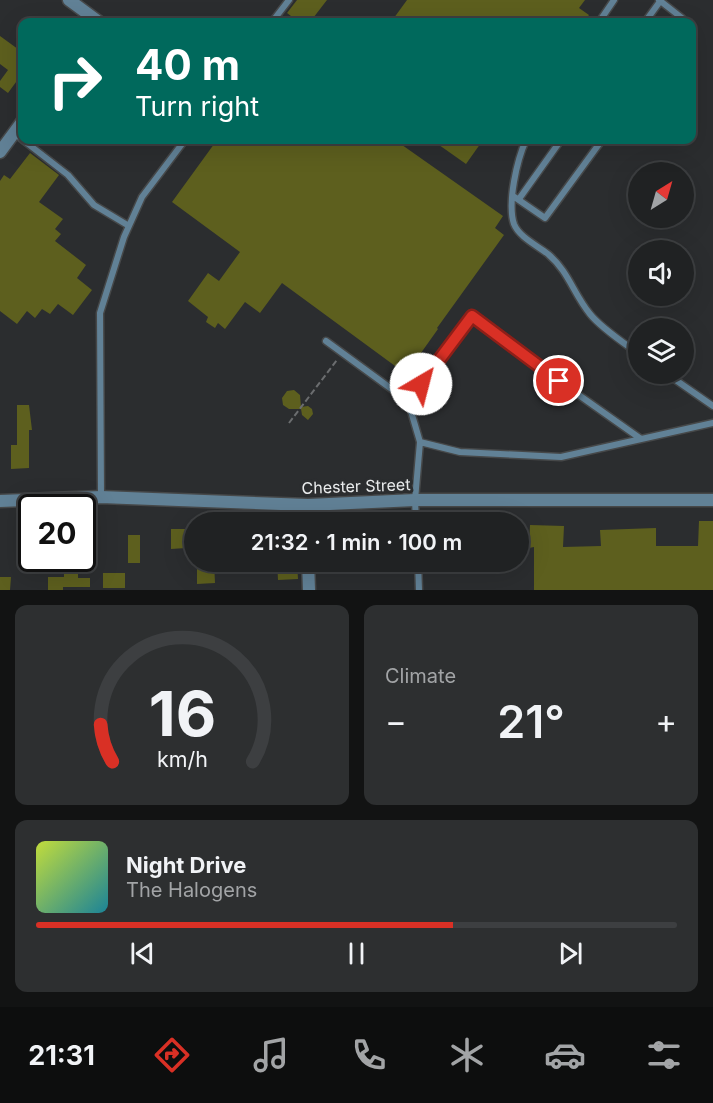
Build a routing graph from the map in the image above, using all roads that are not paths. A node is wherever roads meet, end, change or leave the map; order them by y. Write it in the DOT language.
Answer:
graph roads {
  1 [pos="69,0"];
  2 [pos="289,0"];
  3 [pos="614,0"];
  4 [pos="660,0"];
  5 [pos="92,18"];
  6 [pos="275,18"];
  7 [pos="602,18"];
  8 [pos="648,18"];
  9 [pos="682,18"];
  10 [pos="18,128"];
  11 [pos="14,133"];
  12 [pos="18,136"];
  13 [pos="28,144"];
  14 [pos="182,144"];
  15 [pos="525,144"];
  16 [pos="558,144"];
  17 [pos="599,144"];
  18 [pos="0,152"];
  19 [pos="516,198"];
  20 [pos="129,226"];
  21 [pos="326,341"];
  22 [pos="628,345"];
  23 [pos="681,384"];
  24 [pos="408,401"];
  25 [pos="713,406"];
  26 [pos="713,423"];
  27 [pos="641,439"];
  28 [pos="420,442"];
  29 [pos="101,497"];
  30 [pos="415,500"];
  31 [pos="713,500"];
  32 [pos="0,501"];
  33 [pos="308,505"];
  34 [pos="308,512"];
  35 [pos="416,512"];
  36 [pos="308,572"];
  37 [pos="418,572"];
  38 [pos="309,590"];
  39 [pos="419,590"];
  1 -- 5 [label="street"];
  2 -- 6 [label="lane"];
  3 -- 7 [label="lane"];
  4 -- 8 [label="lane"];
  4 -- 9 [label="lane"];
  10 -- 11 [label="street"];
  11 -- 12 [label="lane"];
  11 -- 18 [label="street"];
  13 -- 20 [label="lane"];
  14 -- 20 [label="lane"];
  15 -- 19 [label="lane"];
  16 -- 19 [label="lane"];
  17 -- 19 [label="lane"];
  19 -- 22 [label="lane"];
  20 -- 29 [label="lane"];
  21 -- 24 [label="lane"];
  23 -- 25 [label="lane"];
  24 -- 27 [label="lane"];
  24 -- 28 [label="lane"];
  26 -- 27 [label="lane"];
  27 -- 28 [label="lane"];
  28 -- 30 [label="lane"];
  29 -- 32 [label="street, Chester Street"];
  29 -- 33 [label="street, Chester Street"];
  30 -- 31 [label="street, Chester Street"];
  30 -- 33 [label="street, Chester Street"];
  30 -- 35 [label="lane"];
  33 -- 34 [label="street"];
  36 -- 38 [label="street"];
  37 -- 39 [label="lane"];
}
